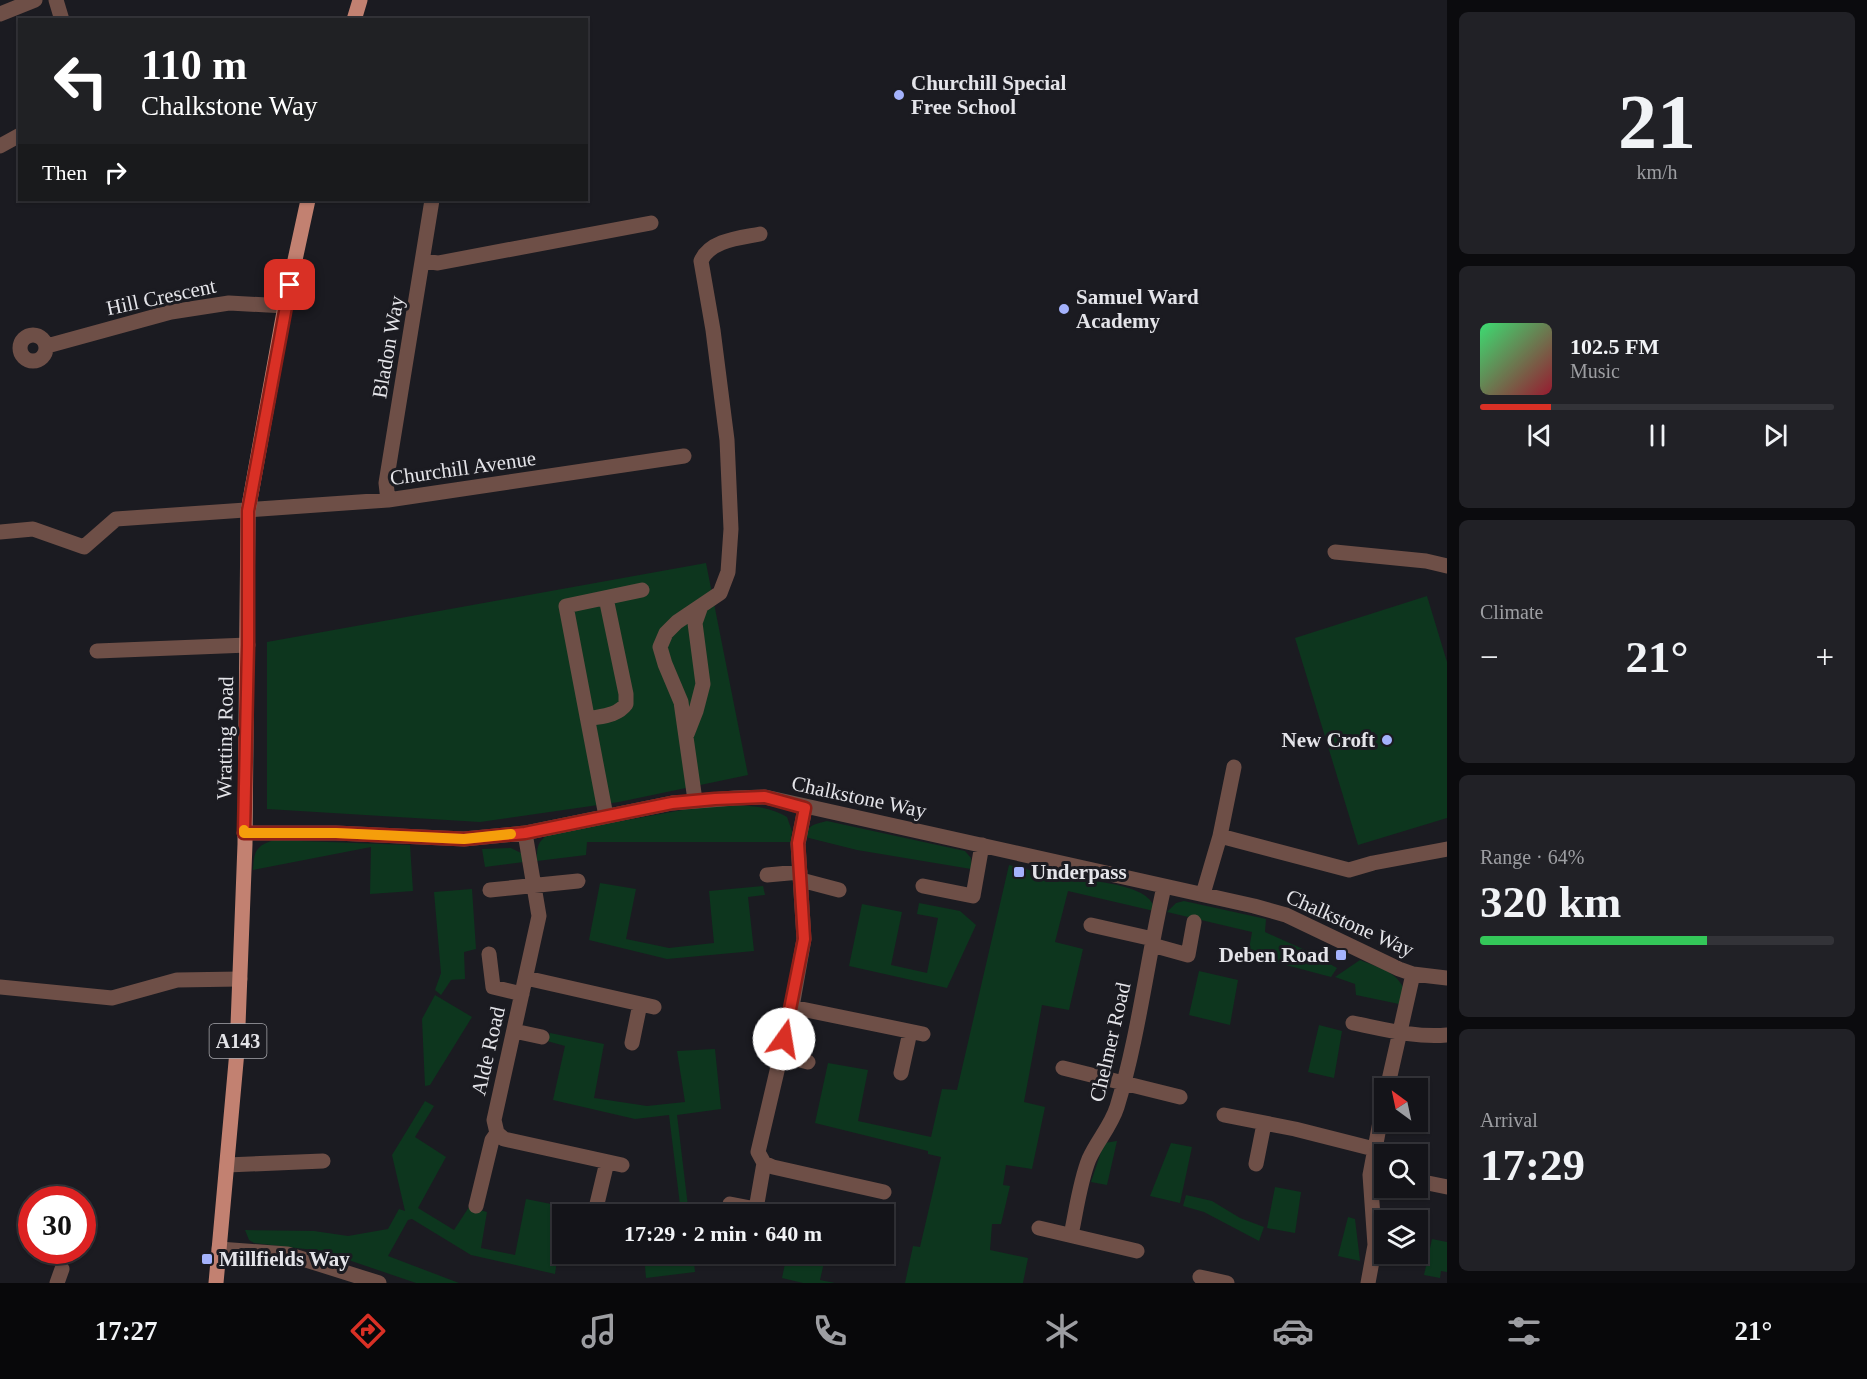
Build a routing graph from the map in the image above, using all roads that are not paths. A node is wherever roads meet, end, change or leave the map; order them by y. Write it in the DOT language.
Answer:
graph roads {
  1 [pos="35,0"];
  2 [pos="56,0"];
  3 [pos="360,0"];
  4 [pos="0,14"];
  5 [pos="61,18"];
  6 [pos="355,18"];
  7 [pos="18,136"];
  8 [pos="0,146"];
  9 [pos="309,201"];
  10 [pos="432,201"];
  11 [pos="651,223"];
  12 [pos="760,234"];
  13 [pos="423,261"];
  14 [pos="285,306"];
  15 [pos="47,346"];
  16 [pos="684,456"];
  17 [pos="388,500"];
  18 [pos="248,511"];
  19 [pos="0,532"];
  20 [pos="1335,552"];
  21 [pos="1447,566"];
  22 [pos="642,590"];
  23 [pos="606,598"];
  24 [pos="701,606"];
  25 [pos="248,645"];
  26 [pos="97,651"];
  27 [pos="588,719"];
  28 [pos="686,736"];
  29 [pos="1233,767"];
  30 [pos="695,800"];
  31 [pos="805,808"];
  32 [pos="606,816"];
  33 [pos="244,833"];
  34 [pos="525,833"];
  35 [pos="1220,836"];
  36 [pos="982,845"];
  37 [pos="1447,849"];
  38 [pos="767,875"];
  39 [pos="800,876"];
  40 [pos="578,881"];
  41 [pos="534,885"];
  42 [pos="923,886"];
  43 [pos="1164,887"];
  44 [pos="490,890"];
  45 [pos="840,890"];
  46 [pos="1203,894"];
  47 [pos="1194,922"];
  48 [pos="1091,925"];
  49 [pos="1153,942"];
  50 [pos="489,954"];
  51 [pos="1413,974"];
  52 [pos="526,978"];
  53 [pos="1447,978"];
  54 [pos="240,979"];
  55 [pos="0,987"];
  56 [pos="522,994"];
  57 [pos="792,1007"];
  58 [pos="1353,1023"];
  59 [pos="514,1031"];
  60 [pos="1400,1032"];
  61 [pos="1447,1035"];
  62 [pos="542,1037"];
  63 [pos="632,1043"];
  64 [pos="780,1055"];
  65 [pos="808,1062"];
  66 [pos="1063,1068"];
  67 [pos="901,1072"];
  68 [pos="1390,1078"];
  69 [pos="1123,1082"];
  70 [pos="1180,1096"];
  71 [pos="1224,1115"];
  72 [pos="1264,1124"];
  73 [pos="497,1132"];
  74 [pos="1374,1149"];
  75 [pos="323,1161"];
  76 [pos="764,1163"];
  77 [pos="1256,1164"];
  78 [pos="227,1165"];
  79 [pos="1428,1183"];
  80 [pos="1447,1187"];
  81 [pos="884,1192"];
  82 [pos="1376,1198"];
  83 [pos="598,1204"];
  84 [pos="757,1204"];
  85 [pos="476,1206"];
  86 [pos="1039,1228"];
  87 [pos="1071,1235"];
  88 [pos="219,1249"];
  89 [pos="1137,1251"];
  90 [pos="1200,1277"];
  91 [pos="375,1282"];
  92 [pos="216,1283"];
  93 [pos="1227,1283"];
  94 [pos="1368,1283"];
  1 -- 4 [label="street"];
  2 -- 5 [label="street"];
  3 -- 6 [label="main road"];
  7 -- 8 [label="street"];
  9 -- 14 [label="main road, Wratting Road / A143"];
  10 -- 13 [label="street, Bladon Way"];
  11 -- 13 [label="street"];
  12 -- 24 [label="street"];
  13 -- 17 [label="street, Bladon Way"];
  14 -- 15 [label="street, Hill Crescent"];
  14 -- 18 [label="main road, Wratting Road / A143"];
  16 -- 17 [label="street, Churchill Avenue"];
  17 -- 18 [label="street, Churchill Avenue"];
  18 -- 19 [label="street, Churchill Avenue"];
  18 -- 25 [label="main road, Wratting Road / A143"];
  20 -- 21 [label="street"];
  22 -- 23 [label="street"];
  23 -- 27 [label="street"];
  23 -- 27 [label="street"];
  24 -- 28 [label="street"];
  24 -- 28 [label="street"];
  25 -- 26 [label="street"];
  25 -- 33 [label="main road, Wratting Road / A143"];
  27 -- 32 [label="street"];
  28 -- 30 [label="street"];
  29 -- 35 [label="street"];
  30 -- 31 [label="street, Chalkstone Way"];
  30 -- 32 [label="street, Chalkstone Way"];
  31 -- 36 [label="street, Chalkstone Way"];
  31 -- 39 [label="street"];
  32 -- 34 [label="street, Chalkstone Way"];
  33 -- 34 [label="street, Chalkstone Way"];
  33 -- 54 [label="main road, Wratting Road / A143"];
  34 -- 41 [label="street, Alde Road"];
  35 -- 37 [label="street"];
  35 -- 46 [label="street"];
  36 -- 42 [label="street"];
  36 -- 43 [label="street, Chalkstone Way"];
  38 -- 39 [label="street"];
  39 -- 45 [label="street"];
  39 -- 57 [label="street"];
  40 -- 41 [label="street"];
  41 -- 44 [label="street"];
  41 -- 52 [label="street, Alde Road"];
  43 -- 46 [label="street, Chalkstone Way"];
  43 -- 49 [label="street, Chelmer Road"];
  46 -- 51 [label="street, Chalkstone Way"];
  47 -- 49 [label="street"];
  48 -- 49 [label="street"];
  49 -- 69 [label="street, Chelmer Road"];
  50 -- 56 [label="street"];
  51 -- 53 [label="street, Chalkstone Way"];
  51 -- 60 [label="street"];
  52 -- 56 [label="street, Alde Road"];
  52 -- 63 [label="street"];
  54 -- 55 [label="street"];
  54 -- 78 [label="main road, Wratting Road / A143"];
  56 -- 59 [label="street, Alde Road"];
  57 -- 64 [label="street"];
  57 -- 67 [label="street"];
  58 -- 60 [label="street"];
  59 -- 62 [label="street"];
  59 -- 73 [label="street, Alde Road"];
  60 -- 61 [label="street"];
  60 -- 68 [label="street"];
  64 -- 65 [label="street"];
  64 -- 76 [label="street"];
  66 -- 69 [label="street"];
  69 -- 70 [label="street"];
  69 -- 87 [label="street, Chelmer Road"];
  71 -- 72 [label="street"];
  72 -- 74 [label="street"];
  72 -- 77 [label="street"];
  73 -- 83 [label="street"];
  73 -- 85 [label="street, Alde Road"];
  75 -- 78 [label="street"];
  76 -- 81 [label="street"];
  76 -- 84 [label="street"];
  78 -- 88 [label="main road, Wratting Road / A143"];
  79 -- 80 [label="street"];
  82 -- 94 [label="street"];
  86 -- 87 [label="street"];
  87 -- 89 [label="street"];
  88 -- 91 [label="street"];
  88 -- 92 [label="main road, Wratting Road / A143"];
  90 -- 93 [label="street"];
}
